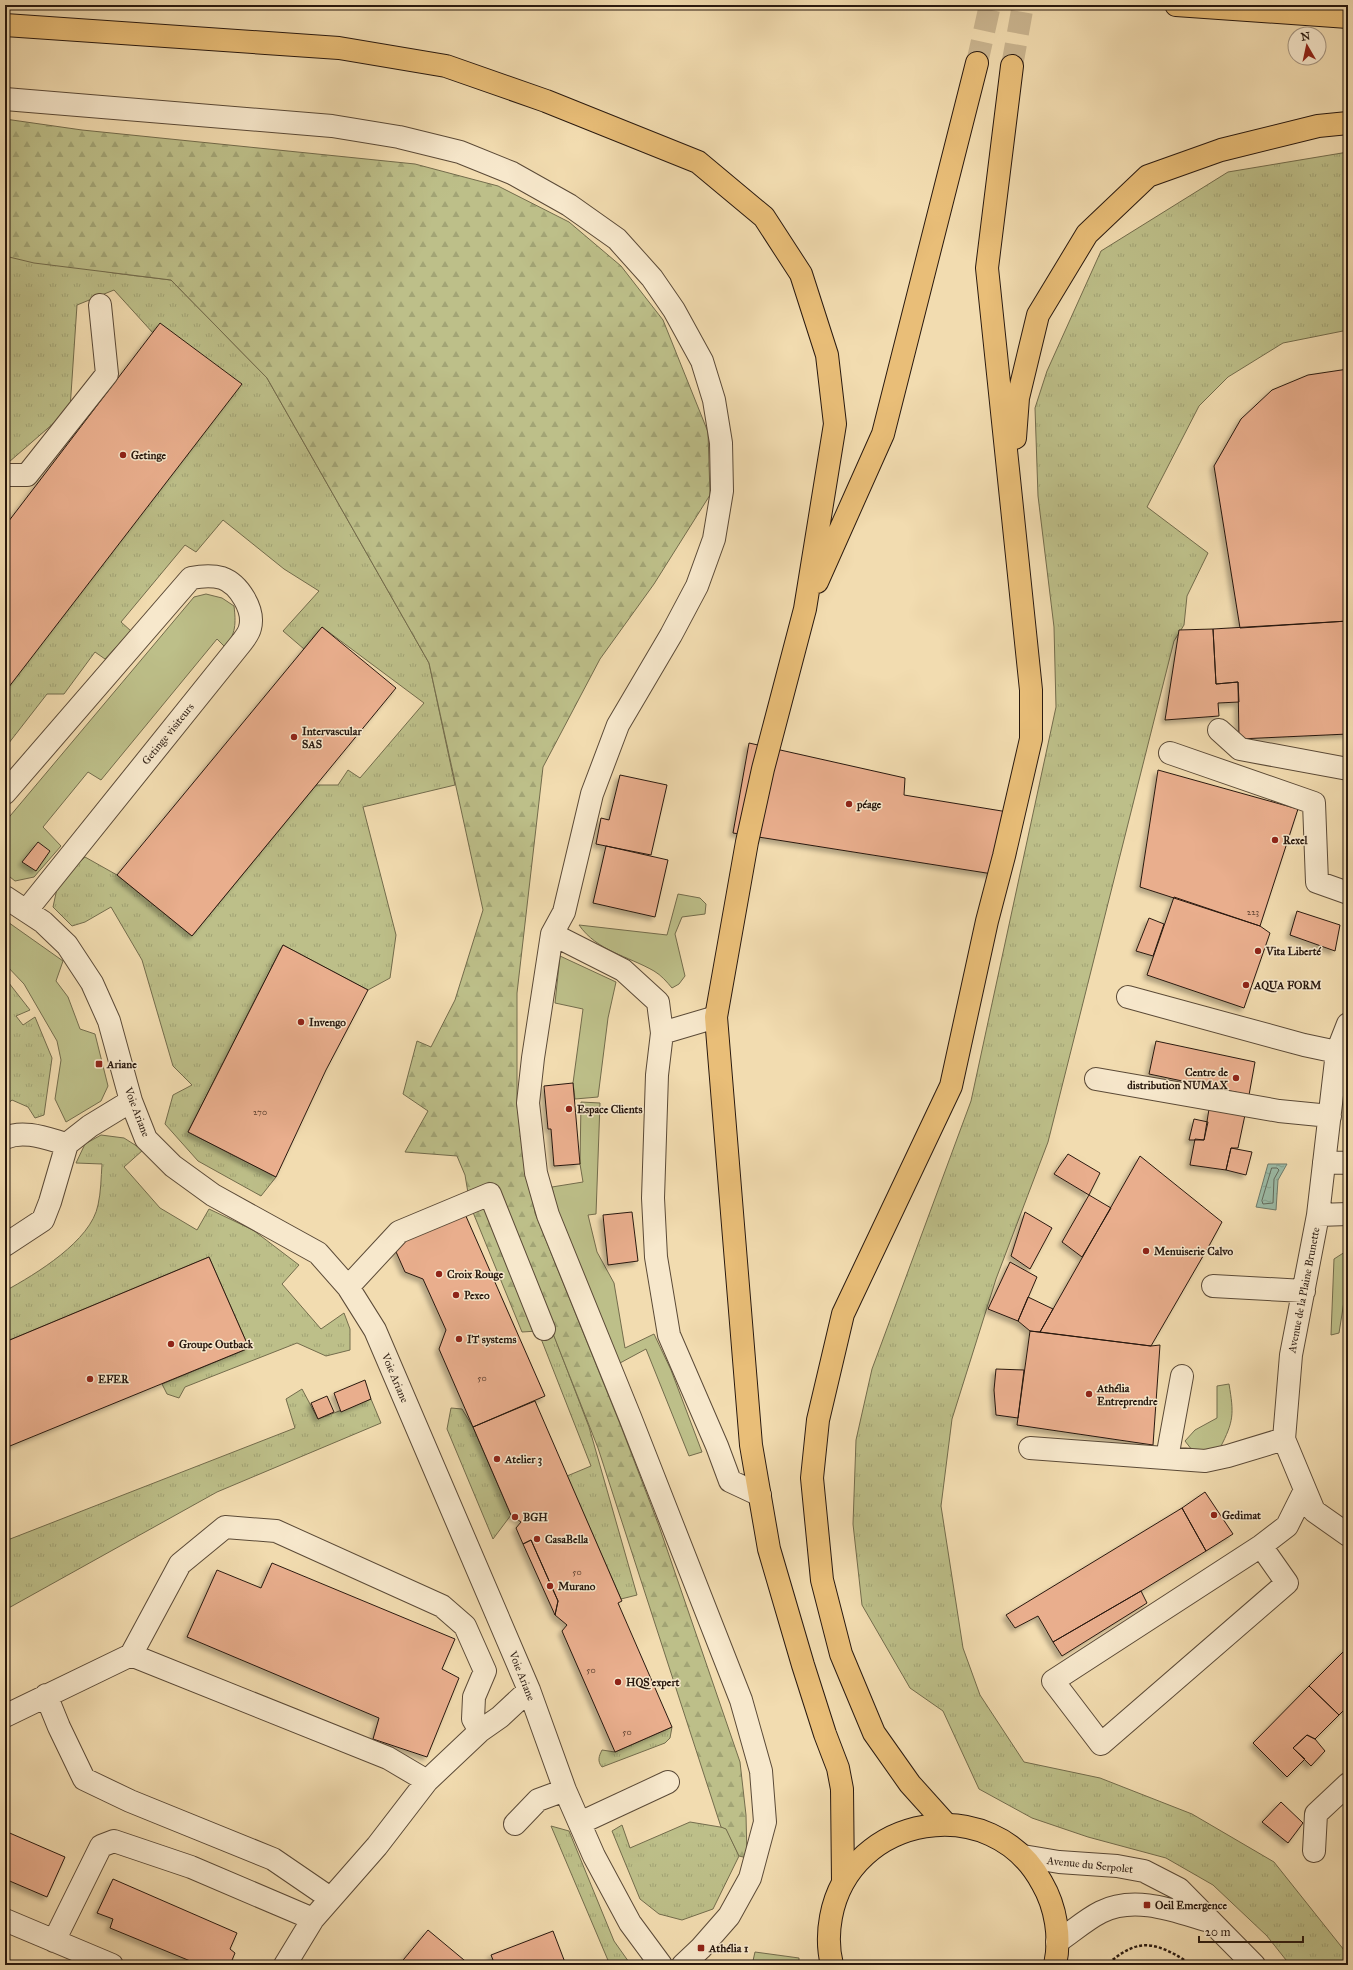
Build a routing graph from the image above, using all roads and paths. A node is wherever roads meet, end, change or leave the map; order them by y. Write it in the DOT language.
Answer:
graph roads {
  1 [pos="1176,5"];
  2 [pos="1348,17"];
  3 [pos="5,25"];
  4 [pos="977,62"];
  5 [pos="1012,66"];
  6 [pos="5,99"];
  7 [pos="1348,123"];
  8 [pos="100,305"];
  9 [pos="5,474"];
  10 [pos="1010,487"];
  11 [pos="805,609"];
  12 [pos="1219,730"];
  13 [pos="1170,753"];
  14 [pos="1348,769"];
  15 [pos="5,793"];
  16 [pos="1348,893"];
  17 [pos="5,897"];
  18 [pos="26,911"];
  19 [pos="552,934"];
  20 [pos="1128,997"];
  21 [pos="716,1018"];
  22 [pos="1348,1024"];
  23 [pos="662,1033"];
  24 [pos="1343,1051"];
  25 [pos="1096,1079"];
  26 [pos="131,1101"];
  27 [pos="1330,1116"];
  28 [pos="5,1138"];
  29 [pos="67,1144"];
  30 [pos="1324,1162"];
  31 [pos="1348,1163"];
  32 [pos="1348,1214"];
  33 [pos="1318,1215"];
  34 [pos="5,1245"];
  35 [pos="1214,1286"];
  36 [pos="348,1287"];
  37 [pos="1304,1291"];
  38 [pos="544,1329"];
  39 [pos="1182,1376"];
  40 [pos="1284,1439"];
  41 [pos="1030,1448"];
  42 [pos="1167,1458"];
  43 [pos="1305,1490"];
  44 [pos="760,1495"];
  45 [pos="1348,1535"];
  46 [pos="1261,1546"];
  47 [pos="130,1654"];
  48 [pos="529,1690"];
  49 [pos="46,1695"];
  50 [pos="5,1716"];
  51 [pos="480,1731"];
  52 [pos="428,1781"];
  53 [pos="668,1782"];
  54 [pos="1348,1784"];
  55 [pos="565,1790"];
  56 [pos="580,1823"];
  57 [pos="515,1824"];
  58 [pos="946,1824"];
  59 [pos="1314,1852"];
  60 [pos="1023,1856"];
  61 [pos="843,1882"];
  62 [pos="330,1898"];
  63 [pos="313,1919"];
  64 [pos="5,1920"];
  65 [pos="1212,1922"];
  66 [pos="54,1940"];
  67 [pos="1057,1942"];
  68 [pos="1109,1963"];
  69 [pos="112,1965"];
  70 [pos="285,1965"];
  71 [pos="660,1965"];
  72 [pos="683,1965"];
  73 [pos="832,1965"];
  74 [pos="1054,1965"];
  75 [pos="1191,1965"];
  76 [pos="1254,1965"];
  1 -- 2 [label="main road"];
  3 -- 11 [label="main road"];
  4 -- 11 [label="main road"];
  5 -- 10 [label="main road"];
  6 -- 19 [label="street"];
  7 -- 10 [label="main road"];
  8 -- 9 [label="street"];
  10 -- 58 [label="main road"];
  11 -- 21 [label="main road"];
  12 -- 14 [label="street"];
  13 -- 16 [label="street"];
  15 -- 18 [label="street, Getinge visiteurs"];
  17 -- 18 [label="street, Voie Ariane"];
  18 -- 26 [label="street, Voie Ariane"];
  19 -- 23 [label="street"];
  19 -- 72 [label="street"];
  20 -- 24 [label="street"];
  21 -- 23 [label="street"];
  21 -- 44 [label="main road"];
  22 -- 24 [label="street, Avenue de la Plaine Brunette"];
  23 -- 44 [label="street"];
  24 -- 27 [label="street, Avenue de la Plaine Brunette"];
  25 -- 27 [label="street"];
  26 -- 29 [label="street"];
  26 -- 36 [label="street, Voie Ariane"];
  27 -- 30 [label="street, Avenue de la Plaine Brunette"];
  28 -- 29 [label="street"];
  29 -- 34 [label="street"];
  30 -- 31 [label="street"];
  30 -- 33 [label="street, Avenue de la Plaine Brunette"];
  32 -- 33 [label="street"];
  33 -- 37 [label="street, Avenue de la Plaine Brunette"];
  35 -- 37 [label="street"];
  36 -- 38 [label="street"];
  36 -- 48 [label="street, Voie Ariane"];
  37 -- 40 [label="street, Avenue de la Plaine Brunette"];
  39 -- 42 [label="street"];
  40 -- 42 [label="street"];
  40 -- 43 [label="street, Avenue de la Plaine Brunette"];
  41 -- 42 [label="street"];
  43 -- 45 [label="street, Avenue de la Plaine Brunette"];
  43 -- 46 [label="street"];
  44 -- 61 [label="main road"];
  46 -- 46 [label="street"];
  47 -- 49 [label="street"];
  47 -- 51 [label="street"];
  47 -- 52 [label="street"];
  48 -- 51 [label="street"];
  48 -- 55 [label="street, Voie Ariane"];
  49 -- 50 [label="street"];
  49 -- 62 [label="street"];
  51 -- 52 [label="street"];
  52 -- 62 [label="street"];
  53 -- 56 [label="street"];
  54 -- 59 [label="street"];
  55 -- 56 [label="street, Voie Ariane"];
  55 -- 57 [label="street"];
  56 -- 71 [label="street, Voie Ariane"];
  58 -- 60 [label="main road"];
  58 -- 61 [label="main road"];
  60 -- 65 [label="street, Avenue du Serpolet"];
  60 -- 67 [label="main road"];
  61 -- 73 [label="main road"];
  62 -- 63 [label="street"];
  63 -- 66 [label="street"];
  63 -- 70 [label="street"];
  64 -- 66 [label="street"];
  65 -- 67 [label="street"];
  65 -- 76 [label="street, Avenue du Serpolet"];
  66 -- 69 [label="street"];
  67 -- 74 [label="main road"];
  68 -- 75 [label="path"];
}
